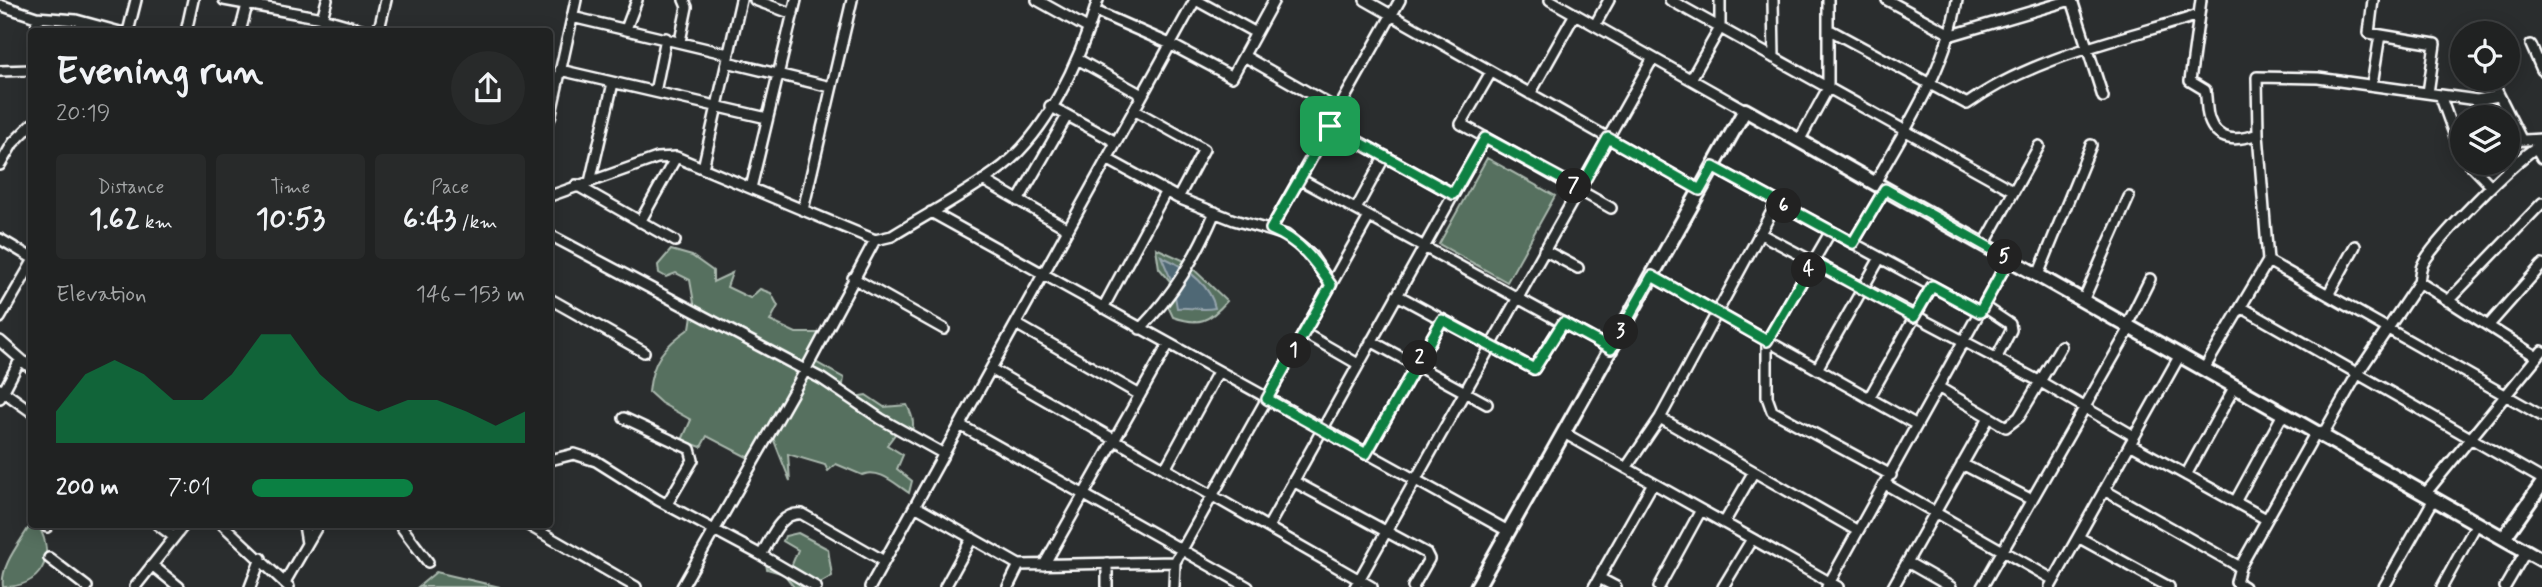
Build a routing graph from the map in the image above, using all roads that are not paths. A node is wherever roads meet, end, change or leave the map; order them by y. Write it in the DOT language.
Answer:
graph roads {
  1 [pos="136,0"];
  2 [pos="193,0"];
  3 [pos="224,0"];
  4 [pos="327,0"];
  5 [pos="386,0"];
  6 [pos="576,0"];
  7 [pos="637,0"];
  8 [pos="684,0"];
  9 [pos="741,0"];
  10 [pos="755,0"];
  11 [pos="796,0"];
  12 [pos="852,0"];
  13 [pos="1098,0"];
  14 [pos="1195,0"];
  15 [pos="1274,0"];
  16 [pos="1365,0"];
  17 [pos="1400,0"];
  18 [pos="1550,0"];
  19 [pos="1609,0"];
  20 [pos="1670,0"];
  21 [pos="1720,0"];
  22 [pos="1773,0"];
  23 [pos="1828,0"];
  24 [pos="1887,0"];
  25 [pos="1957,0"];
  26 [pos="2071,0"];
  27 [pos="2201,0"];
  28 [pos="2373,0"];
  29 [pos="1039,1"];
  30 [pos="247,5"];
  31 [pos="267,5"];
  32 [pos="5,7"];
  33 [pos="1095,11"];
  34 [pos="793,14"];
  35 [pos="1575,14"];
  36 [pos="1391,15"];
  37 [pos="2199,15"];
  38 [pos="0,16"];
  39 [pos="36,17"];
  40 [pos="572,17"];
  41 [pos="322,18"];
  42 [pos="1595,26"];
  43 [pos="37,28"];
  44 [pos="103,28"];
  45 [pos="129,28"];
  46 [pos="187,28"];
  47 [pos="241,28"];
  48 [pos="358,28"];
  49 [pos="378,28"];
  50 [pos="1720,28"];
  51 [pos="626,29"];
  52 [pos="1090,29"];
  53 [pos="1828,29"];
  54 [pos="1256,33"];
  55 [pos="1952,35"];
  56 [pos="2380,35"];
  57 [pos="666,38"];
  58 [pos="680,41"];
  59 [pos="1171,44"];
  60 [pos="2532,45"];
  61 [pos="2087,49"];
  62 [pos="1244,56"];
  63 [pos="728,58"];
  64 [pos="1653,58"];
  65 [pos="1774,58"];
  66 [pos="1079,60"];
  67 [pos="28,70"];
  68 [pos="560,70"];
  69 [pos="2542,70"];
  70 [pos="0,71"];
  71 [pos="1491,72"];
  72 [pos="776,74"];
  73 [pos="1691,79"];
  74 [pos="613,83"];
  75 [pos="1929,85"];
  76 [pos="2372,85"];
  77 [pos="831,87"];
  78 [pos="1828,88"];
  79 [pos="2496,91"];
  80 [pos="655,92"];
  81 [pos="2428,93"];
  82 [pos="1530,94"];
  83 [pos="1142,95"];
  84 [pos="2440,95"];
  85 [pos="2498,96"];
  86 [pos="2103,97"];
  87 [pos="553,104"];
  88 [pos="1050,106"];
  89 [pos="717,107"];
  90 [pos="1134,110"];
  91 [pos="1339,110"];
  92 [pos="1745,110"];
  93 [pos="1067,116"];
  94 [pos="767,118"];
  95 [pos="2450,123"];
  96 [pos="1330,126"];
  97 [pos="28,128"];
  98 [pos="1905,130"];
  99 [pos="2258,135"];
  100 [pos="1485,138"];
  101 [pos="1608,138"];
  102 [pos="2521,139"];
  103 [pos="1800,141"];
  104 [pos="1116,142"];
  105 [pos="2540,143"];
  106 [pos="2091,145"];
  107 [pos="2039,146"];
  108 [pos="1385,156"];
  109 [pos="676,157"];
  110 [pos="2542,158"];
  111 [pos="1107,159"];
  112 [pos="0,166"];
  113 [pos="1713,167"];
  114 [pos="703,168"];
  115 [pos="2480,175"];
  116 [pos="1300,179"];
  117 [pos="982,180"];
  118 [pos="590,182"];
  119 [pos="576,185"];
  120 [pos="1880,186"];
  121 [pos="2491,186"];
  122 [pos="751,188"];
  123 [pos="1580,189"];
  124 [pos="1700,190"];
  125 [pos="1166,191"];
  126 [pos="2014,191"];
  127 [pos="1453,194"];
  128 [pos="553,195"];
  129 [pos="2129,197"];
  130 [pos="1178,198"];
  131 [pos="1018,201"];
  132 [pos="1777,202"];
  133 [pos="2542,203"];
  134 [pos="1611,208"];
  135 [pos="1356,209"];
  136 [pos="803,210"];
  137 [pos="931,212"];
  138 [pos="1215,212"];
  139 [pos="1369,217"];
  140 [pos="640,222"];
  141 [pos="1068,229"];
  142 [pos="1271,229"];
  143 [pos="1831,231"];
  144 [pos="1759,233"];
  145 [pos="553,237"];
  146 [pos="0,239"];
  147 [pos="875,240"];
  148 [pos="675,241"];
  149 [pos="1853,243"];
  150 [pos="1984,245"];
  151 [pos="2355,246"];
  152 [pos="1423,247"];
  153 [pos="1544,250"];
  154 [pos="28,257"];
  155 [pos="1880,258"];
  156 [pos="2009,259"];
  157 [pos="2268,261"];
  158 [pos="1813,262"];
  159 [pos="2542,265"];
  160 [pos="28,267"];
  161 [pos="1578,268"];
  162 [pos="1043,275"];
  163 [pos="2038,275"];
  164 [pos="1652,276"];
  165 [pos="853,278"];
  166 [pos="2150,279"];
  167 [pos="2419,282"];
  168 [pos="1331,285"];
  169 [pos="1932,286"];
  170 [pos="1862,289"];
  171 [pos="1397,295"];
  172 [pos="2328,295"];
  173 [pos="1518,298"];
  174 [pos="553,301"];
  175 [pos="2083,301"];
  176 [pos="2448,302"];
  177 [pos="2241,307"];
  178 [pos="1102,308"];
  179 [pos="1981,309"];
  180 [pos="1717,311"];
  181 [pos="1914,317"];
  182 [pos="0,318"];
  183 [pos="1442,320"];
  184 [pos="1563,323"];
  185 [pos="1016,324"];
  186 [pos="2129,326"];
  187 [pos="2488,326"];
  188 [pos="944,329"];
  189 [pos="1140,329"];
  190 [pos="2389,330"];
  191 [pos="1304,333"];
  192 [pos="0,341"];
  193 [pos="1371,341"];
  194 [pos="1767,341"];
  195 [pos="1962,343"];
  196 [pos="1168,345"];
  197 [pos="2061,346"];
  198 [pos="1490,347"];
  199 [pos="1611,349"];
  200 [pos="644,352"];
  201 [pos="2540,354"];
  202 [pos="2179,355"];
  203 [pos="1996,359"];
  204 [pos="20,360"];
  205 [pos="1358,364"];
  206 [pos="28,365"];
  207 [pos="1416,366"];
  208 [pos="991,369"];
  209 [pos="1816,369"];
  210 [pos="2204,369"];
  211 [pos="805,372"];
  212 [pos="1218,372"];
  213 [pos="2358,373"];
  214 [pos="2039,381"];
  215 [pos="2235,386"];
  216 [pos="1938,387"];
  217 [pos="1,393"];
  218 [pos="1464,393"];
  219 [pos="1140,395"];
  220 [pos="2505,396"];
  221 [pos="1869,398"];
  222 [pos="1267,399"];
  223 [pos="1487,404"];
  224 [pos="2084,409"];
  225 [pos="28,410"];
  226 [pos="2283,414"];
  227 [pos="2542,416"];
  228 [pos="624,418"];
  229 [pos="1660,418"];
  230 [pos="1988,419"];
  231 [pos="960,425"];
  232 [pos="1917,425"];
  233 [pos="1321,430"];
  234 [pos="1564,433"];
  235 [pos="2319,434"];
  236 [pos="2471,438"];
  237 [pos="1115,440"];
  238 [pos="2132,440"];
  239 [pos="944,454"];
  240 [pos="1366,454"];
  241 [pos="553,459"];
  242 [pos="1962,464"];
  243 [pos="1626,468"];
  244 [pos="1165,469"];
  245 [pos="1753,473"];
  246 [pos="1891,475"];
  247 [pos="2186,475"];
  248 [pos="1293,481"];
  249 [pos="2542,481"];
  250 [pos="1415,482"];
  251 [pos="1653,483"];
  252 [pos="1885,484"];
  253 [pos="2104,490"];
  254 [pos="1084,494"];
  255 [pos="1212,496"];
  256 [pos="2429,496"];
  257 [pos="2032,500"];
  258 [pos="2235,502"];
  259 [pos="667,504"];
  260 [pos="915,506"];
  261 [pos="1701,510"];
  262 [pos="1935,513"];
  263 [pos="2266,519"];
  264 [pos="1724,523"];
  265 [pos="2477,523"];
  266 [pos="1268,527"];
  267 [pos="162,528"];
  268 [pos="182,528"];
  269 [pos="226,528"];
  270 [pos="304,528"];
  271 [pos="316,528"];
  272 [pos="402,528"];
  273 [pos="533,528"];
  274 [pos="715,530"];
  275 [pos="1508,531"];
  276 [pos="1858,531"];
  277 [pos="1386,532"];
  278 [pos="174,537"];
  279 [pos="2078,537"];
  280 [pos="972,538"];
  281 [pos="2504,538"];
  282 [pos="1752,539"];
  283 [pos="307,543"];
  284 [pos="1182,550"];
  285 [pos="2003,551"];
  286 [pos="2526,551"];
  287 [pos="761,555"];
  288 [pos="49,558"];
  289 [pos="261,558"];
  290 [pos="2542,560"];
  291 [pos="884,561"];
  292 [pos="428,562"];
  293 [pos="1175,562"];
  294 [pos="1907,562"];
  295 [pos="1107,563"];
  296 [pos="152,565"];
  297 [pos="1019,565"];
  298 [pos="1044,565"];
  299 [pos="2240,567"];
  300 [pos="1600,578"];
  301 [pos="1357,583"];
  302 [pos="287,585"];
  303 [pos="1831,585"];
  304 [pos="2053,585"];
  305 [pos="1243,586"];
  306 [pos="87,587"];
  307 [pos="135,587"];
  308 [pos="179,587"];
  309 [pos="250,587"];
  310 [pos="636,587"];
  311 [pos="682,587"];
  312 [pos="816,587"];
  313 [pos="870,587"];
  314 [pos="945,587"];
  315 [pos="1008,587"];
  316 [pos="1107,587"];
  317 [pos="1174,587"];
  318 [pos="1372,587"];
  319 [pos="1413,587"];
  320 [pos="1477,587"];
  321 [pos="1594,587"];
  322 [pos="1616,587"];
  323 [pos="1659,587"];
  324 [pos="1723,587"];
  325 [pos="1893,587"];
  326 [pos="1951,587"];
  327 [pos="1982,587"];
  328 [pos="2169,587"];
  329 [pos="2244,587"];
  330 [pos="2384,587"];
  331 [pos="2442,587"];
  332 [pos="2505,587"];
  1 -- 45 [label="street"];
  2 -- 46 [label="street"];
  3 -- 30 [label="street"];
  4 -- 41 [label="street"];
  5 -- 49 [label="street"];
  6 -- 40 [label="street"];
  7 -- 51 [label="street"];
  8 -- 58 [label="street"];
  9 -- 63 [label="street"];
  10 -- 34 [label="street"];
  11 -- 34 [label="street"];
  12 -- 77 [label="street"];
  13 -- 33 [label="street"];
  14 -- 54 [label="street"];
  14 -- 59 [label="street"];
  15 -- 54 [label="street"];
  16 -- 36 [label="street"];
  17 -- 36 [label="street"];
  18 -- 35 [label="street"];
  19 -- 42 [label="street"];
  20 -- 50 [label="street"];
  21 -- 50 [label="street"];
  22 -- 65 [label="street"];
  23 -- 53 [label="street"];
  24 -- 55 [label="street"];
  25 -- 55 [label="street"];
  26 -- 55 [label="street"];
  26 -- 61 [label="street"];
  27 -- 37 [label="street"];
  28 -- 56 [label="street"];
  29 -- 52 [label="street"];
  30 -- 31 [label="street"];
  30 -- 47 [label="street"];
  31 -- 41 [label="street"];
  32 -- 38 [label="street"];
  32 -- 39 [label="street"];
  33 -- 52 [label="street"];
  33 -- 59 [label="street"];
  34 -- 72 [label="street"];
  35 -- 42 [label="street"];
  35 -- 82 [label="street"];
  36 -- 71 [label="street"];
  36 -- 91 [label="street"];
  37 -- 61 [label="street"];
  37 -- 99 [label="street"];
  39 -- 43 [label="street"];
  39 -- 44 [label="street"];
  40 -- 51 [label="street"];
  40 -- 68 [label="street"];
  41 -- 48 [label="street"];
  42 -- 64 [label="street"];
  50 -- 65 [label="street"];
  50 -- 73 [label="street"];
  51 -- 57 [label="street"];
  52 -- 66 [label="street"];
  53 -- 75 [label="street"];
  53 -- 78 [label="street"];
  54 -- 62 [label="street"];
  55 -- 75 [label="street"];
  56 -- 76 [label="street"];
  56 -- 81 [label="street"];
  57 -- 58 [label="street"];
  57 -- 80 [label="street"];
  58 -- 63 [label="street"];
  59 -- 62 [label="street"];
  59 -- 83 [label="street"];
  60 -- 69 [label="street"];
  61 -- 75 [label="street"];
  61 -- 86 [label="street"];
  62 -- 91 [label="street"];
  63 -- 72 [label="street"];
  63 -- 89 [label="street"];
  64 -- 73 [label="street"];
  64 -- 101 [label="street"];
  65 -- 78 [label="street"];
  66 -- 83 [label="street"];
  66 -- 88 [label="street"];
  67 -- 70 [label="street"];
  68 -- 74 [label="street"];
  68 -- 87 [label="street"];
  71 -- 82 [label="street"];
  71 -- 100 [label="street"];
  72 -- 77 [label="street"];
  72 -- 94 [label="street"];
  73 -- 92 [label="street"];
  74 -- 80 [label="street"];
  74 -- 118 [label="street"];
  75 -- 98 [label="street"];
  76 -- 81 [label="street"];
  76 -- 99 [label="street"];
  77 -- 136 [label="street"];
  78 -- 98 [label="street"];
  78 -- 103 [label="street"];
  79 -- 85 [label="street"];
  80 -- 89 [label="street"];
  81 -- 84 [label="street"];
  82 -- 101 [label="street"];
  83 -- 90 [label="street"];
  84 -- 85 [label="street"];
  84 -- 95 [label="street"];
  85 -- 102 [label="street"];
  88 -- 93 [label="street"];
  88 -- 117 [label="street"];
  89 -- 94 [label="street"];
  89 -- 114 [label="street"];
  90 -- 104 [label="street"];
  90 -- 130 [label="street"];
  91 -- 96 [label="street"];
  92 -- 103 [label="street"];
  92 -- 113 [label="street"];
  93 -- 104 [label="street"];
  93 -- 131 [label="street"];
  94 -- 122 [label="street"];
  96 -- 108 [label="street"];
  96 -- 116 [label="street"];
  97 -- 112 [label="street"];
  98 -- 120 [label="street"];
  98 -- 126 [label="street"];
  99 -- 157 [label="street"];
  100 -- 123 [label="street"];
  100 -- 127 [label="street"];
  101 -- 123 [label="street"];
  101 -- 124 [label="street"];
  102 -- 105 [label="street"];
  103 -- 120 [label="street"];
  104 -- 111 [label="street"];
  105 -- 110 [label="street"];
  105 -- 121 [label="street"];
  106 -- 163 [label="street"];
  107 -- 126 [label="street"];
  108 -- 127 [label="street"];
  108 -- 135 [label="street"];
  109 -- 114 [label="street"];
  109 -- 118 [label="street"];
  109 -- 140 [label="street"];
  111 -- 125 [label="street"];
  111 -- 141 [label="street"];
  113 -- 124 [label="street"];
  113 -- 132 [label="street"];
  114 -- 122 [label="street"];
  115 -- 121 [label="street"];
  116 -- 135 [label="street"];
  116 -- 142 [label="street"];
  117 -- 131 [label="street"];
  117 -- 137 [label="street"];
  118 -- 119 [label="street"];
  119 -- 128 [label="street"];
  119 -- 140 [label="street"];
  120 -- 149 [label="street"];
  120 -- 150 [label="street"];
  121 -- 167 [label="street"];
  122 -- 136 [label="street"];
  123 -- 134 [label="street"];
  123 -- 153 [label="street"];
  124 -- 164 [label="street"];
  125 -- 130 [label="street"];
  125 -- 178 [label="street"];
  126 -- 150 [label="street"];
  127 -- 152 [label="street"];
  129 -- 175 [label="street"];
  130 -- 138 [label="street"];
  131 -- 141 [label="street"];
  132 -- 143 [label="street"];
  132 -- 144 [label="street"];
  133 -- 176 [label="street"];
  135 -- 139 [label="street"];
  136 -- 147 [label="street"];
  137 -- 147 [label="street"];
  137 -- 162 [label="street"];
  138 -- 142 [label="street"];
  138 -- 189 [label="street"];
  139 -- 152 [label="street"];
  139 -- 168 [label="street"];
  140 -- 148 [label="street"];
  141 -- 162 [label="street"];
  142 -- 168 [label="street"];
  143 -- 149 [label="street"];
  143 -- 158 [label="street"];
  144 -- 158 [label="street"];
  144 -- 180 [label="street"];
  145 -- 211 [label="street"];
  146 -- 154 [label="street"];
  147 -- 165 [label="street"];
  149 -- 155 [label="street"];
  150 -- 156 [label="street"];
  151 -- 172 [label="street"];
  152 -- 171 [label="street"];
  152 -- 173 [label="street"];
  153 -- 161 [label="street"];
  153 -- 173 [label="street"];
  155 -- 169 [label="street"];
  155 -- 170 [label="street"];
  156 -- 163 [label="street"];
  156 -- 179 [label="street"];
  157 -- 172 [label="street"];
  157 -- 177 [label="street"];
  158 -- 170 [label="street"];
  158 -- 194 [label="street"];
  159 -- 187 [label="street"];
  160 -- 182 [label="street"];
  162 -- 178 [label="street"];
  162 -- 185 [label="street"];
  163 -- 175 [label="street"];
  164 -- 180 [label="street"];
  164 -- 199 [label="street"];
  165 -- 188 [label="street"];
  165 -- 211 [label="street"];
  166 -- 186 [label="street"];
  167 -- 176 [label="street"];
  167 -- 190 [label="street"];
  168 -- 191 [label="street"];
  169 -- 179 [label="street"];
  169 -- 181 [label="street"];
  170 -- 181 [label="street"];
  170 -- 209 [label="street"];
  171 -- 183 [label="street"];
  171 -- 193 [label="street"];
  172 -- 190 [label="street"];
  173 -- 184 [label="street"];
  173 -- 198 [label="street"];
  174 -- 200 [label="street"];
  175 -- 186 [label="street"];
  176 -- 187 [label="street"];
  177 -- 210 [label="street"];
  177 -- 213 [label="street"];
  178 -- 189 [label="street"];
  179 -- 195 [label="street"];
  179 -- 203 [label="street"];
  180 -- 194 [label="street"];
  180 -- 229 [label="street"];
  181 -- 195 [label="street"];
  181 -- 221 [label="street"];
  183 -- 198 [label="street"];
  183 -- 207 [label="street"];
  184 -- 198 [label="street"];
  184 -- 199 [label="street"];
  185 -- 208 [label="street"];
  185 -- 219 [label="street"];
  186 -- 202 [label="street"];
  186 -- 224 [label="street"];
  187 -- 201 [label="street"];
  189 -- 196 [label="street"];
  190 -- 213 [label="street"];
  190 -- 220 [label="street"];
  191 -- 205 [label="street"];
  191 -- 222 [label="street"];
  192 -- 204 [label="street"];
  193 -- 205 [label="street"];
  193 -- 207 [label="street"];
  194 -- 209 [label="street"];
  194 -- 246 [label="street"];
  195 -- 203 [label="street"];
  195 -- 216 [label="street"];
  196 -- 212 [label="street"];
  196 -- 219 [label="street"];
  197 -- 214 [label="street"];
  198 -- 218 [label="street"];
  199 -- 234 [label="street"];
  201 -- 220 [label="street"];
  202 -- 210 [label="street"];
  202 -- 238 [label="street"];
  203 -- 214 [label="street"];
  204 -- 206 [label="street"];
  204 -- 217 [label="street"];
  205 -- 233 [label="street"];
  207 -- 218 [label="street"];
  207 -- 240 [label="street"];
  208 -- 231 [label="street"];
  208 -- 237 [label="street"];
  209 -- 221 [label="street"];
  210 -- 215 [label="street"];
  211 -- 239 [label="street"];
  211 -- 274 [label="street"];
  212 -- 222 [label="street"];
  212 -- 244 [label="street"];
  213 -- 235 [label="street"];
  213 -- 236 [label="street"];
  214 -- 224 [label="street"];
  214 -- 230 [label="street"];
  215 -- 226 [label="street"];
  215 -- 247 [label="street"];
  216 -- 230 [label="street"];
  216 -- 232 [label="street"];
  217 -- 225 [label="street"];
  218 -- 223 [label="street"];
  218 -- 250 [label="street"];
  219 -- 237 [label="street"];
  220 -- 227 [label="street"];
  220 -- 236 [label="street"];
  221 -- 232 [label="street"];
  222 -- 233 [label="street"];
  222 -- 255 [label="street"];
  224 -- 238 [label="street"];
  224 -- 257 [label="street"];
  226 -- 235 [label="street"];
  226 -- 258 [label="street"];
  228 -- 259 [label="street"];
  229 -- 243 [label="street"];
  229 -- 245 [label="street"];
  230 -- 242 [label="street"];
  231 -- 239 [label="street"];
  231 -- 254 [label="street"];
  232 -- 246 [label="street"];
  233 -- 240 [label="street"];
  233 -- 248 [label="street"];
  234 -- 243 [label="street"];
  234 -- 275 [label="street"];
  235 -- 256 [label="street"];
  235 -- 263 [label="street"];
  236 -- 249 [label="street"];
  236 -- 256 [label="street"];
  237 -- 244 [label="street"];
  237 -- 254 [label="street"];
  238 -- 247 [label="street"];
  238 -- 253 [label="street"];
  239 -- 260 [label="street"];
  240 -- 250 [label="street"];
  241 -- 259 [label="street"];
  242 -- 257 [label="street"];
  242 -- 262 [label="street"];
  243 -- 251 [label="street"];
  244 -- 255 [label="street"];
  245 -- 264 [label="street"];
  245 -- 276 [label="street"];
  246 -- 252 [label="street"];
  247 -- 258 [label="street"];
  248 -- 266 [label="street"];
  248 -- 277 [label="street"];
  249 -- 281 [label="street"];
  250 -- 275 [label="street"];
  250 -- 277 [label="street"];
  251 -- 261 [label="street"];
  251 -- 300 [label="street"];
  252 -- 262 [label="street"];
  252 -- 276 [label="street"];
  253 -- 279 [label="street"];
  253 -- 299 [label="street"];
  254 -- 284 [label="street"];
  254 -- 298 [label="street"];
  255 -- 266 [label="street"];
  255 -- 284 [label="street"];
  256 -- 265 [label="street"];
  256 -- 330 [label="street"];
  257 -- 285 [label="street"];
  258 -- 263 [label="street"];
  259 -- 274 [label="street"];
  260 -- 280 [label="street"];
  260 -- 291 [label="street"];
  261 -- 264 [label="street"];
  261 -- 323 [label="street"];
  262 -- 285 [label="street"];
  262 -- 294 [label="street"];
  263 -- 299 [label="street"];
  264 -- 282 [label="street"];
  265 -- 281 [label="street"];
  265 -- 331 [label="street"];
  266 -- 301 [label="street"];
  267 -- 278 [label="street"];
  268 -- 278 [label="street"];
  269 -- 289 [label="street"];
  270 -- 283 [label="street"];
  271 -- 283 [label="street"];
  272 -- 292 [label="street"];
  273 -- 310 [label="street"];
  274 -- 287 [label="street"];
  274 -- 311 [label="street"];
  275 -- 320 [label="street"];
  276 -- 303 [label="street"];
  277 -- 301 [label="street"];
  277 -- 319 [label="street"];
  278 -- 296 [label="street"];
  279 -- 304 [label="street"];
  279 -- 328 [label="street"];
  280 -- 297 [label="street"];
  280 -- 314 [label="street"];
  281 -- 286 [label="street"];
  282 -- 303 [label="street"];
  282 -- 324 [label="street"];
  283 -- 302 [label="street"];
  284 -- 293 [label="street"];
  284 -- 305 [label="street"];
  285 -- 304 [label="street"];
  285 -- 327 [label="street"];
  286 -- 290 [label="street"];
  286 -- 332 [label="street"];
  287 -- 291 [label="street"];
  287 -- 312 [label="street"];
  288 -- 306 [label="street"];
  289 -- 302 [label="street"];
  289 -- 309 [label="street"];
  291 -- 313 [label="street"];
  293 -- 295 [label="street"];
  293 -- 317 [label="street"];
  294 -- 325 [label="street"];
  294 -- 326 [label="street"];
  295 -- 298 [label="street"];
  295 -- 316 [label="street"];
  296 -- 307 [label="street"];
  296 -- 308 [label="street"];
  297 -- 298 [label="street"];
  297 -- 315 [label="street"];
  299 -- 329 [label="street"];
  300 -- 321 [label="street"];
  300 -- 322 [label="street"];
  301 -- 318 [label="street"];
}
